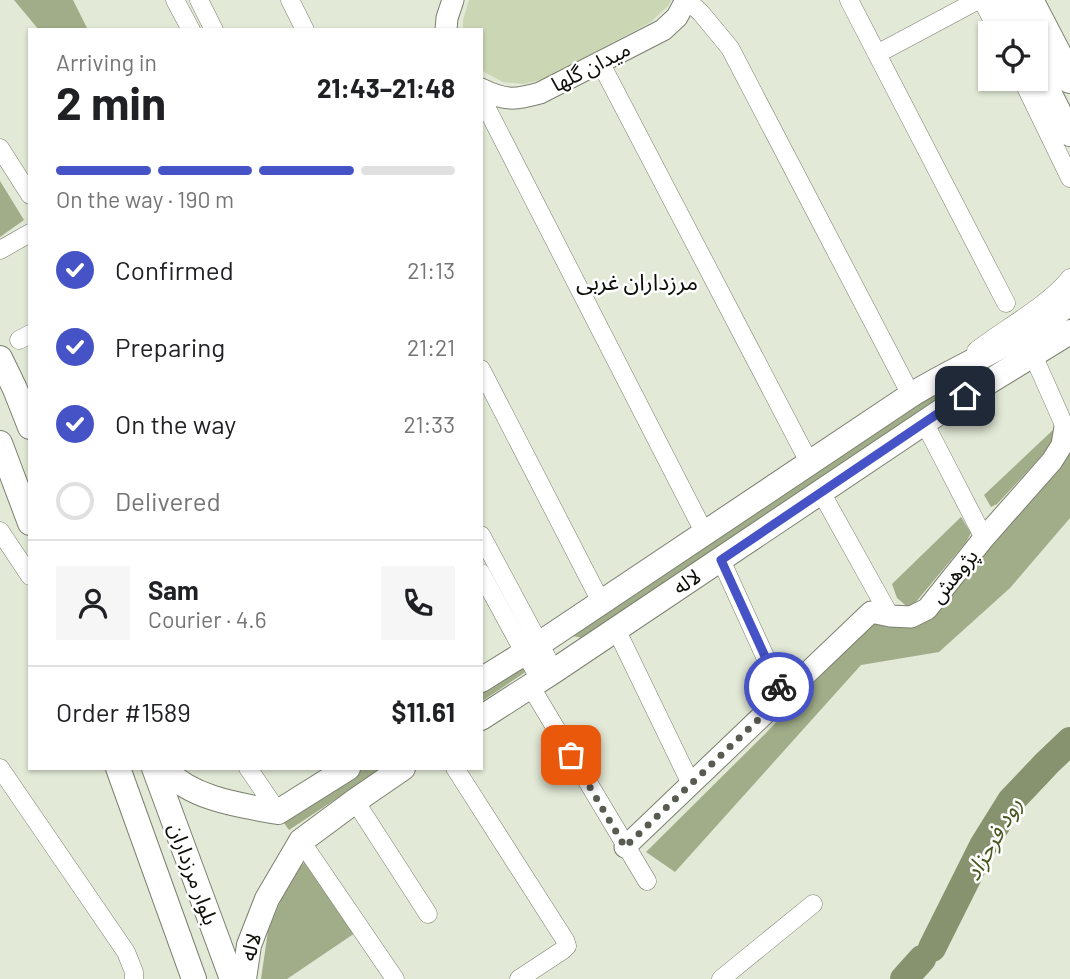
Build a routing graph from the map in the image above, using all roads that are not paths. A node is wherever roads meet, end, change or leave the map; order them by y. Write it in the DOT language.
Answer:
graph roads {
  1 [pos="175,0"];
  2 [pos="199,0"];
  3 [pos="290,0"];
  4 [pos="453,0"];
  5 [pos="686,0"];
  6 [pos="849,0"];
  7 [pos="980,0"];
  8 [pos="1003,0"];
  9 [pos="1029,0"];
  10 [pos="992,21"];
  11 [pos="1014,21"];
  12 [pos="190,28"];
  13 [pos="213,28"];
  14 [pos="304,28"];
  15 [pos="446,28"];
  16 [pos="877,54"];
  17 [pos="600,62"];
  18 [pos="1070,79"];
  19 [pos="483,90"];
  20 [pos="1048,90"];
  21 [pos="1028,91"];
  22 [pos="483,101"];
  23 [pos="1070,134"];
  24 [pos="0,148"];
  25 [pos="1070,178"];
  26 [pos="28,192"];
  27 [pos="28,234"];
  28 [pos="0,250"];
  29 [pos="1070,278"];
  30 [pos="1006,303"];
  31 [pos="1070,303"];
  32 [pos="1070,332"];
  33 [pos="1033,355"];
  34 [pos="0,358"];
  35 [pos="483,373"];
  36 [pos="946,374"];
  37 [pos="911,395"];
  38 [pos="28,422"];
  39 [pos="925,422"];
  40 [pos="1065,426"];
  41 [pos="0,443"];
  42 [pos="809,462"];
  43 [pos="821,492"];
  44 [pos="28,518"];
  45 [pos="0,531"];
  46 [pos="704,532"];
  47 [pos="984,538"];
  48 [pos="483,540"];
  49 [pos="721,560"];
  50 [pos="28,573"];
  51 [pos="483,576"];
  52 [pos="601,602"];
  53 [pos="890,616"];
  54 [pos="617,629"];
  55 [pos="531,648"];
  56 [pos="483,679"];
  57 [pos="542,679"];
  58 [pos="783,696"];
  59 [pos="483,717"];
  60 [pos="0,768"];
  61 [pos="119,770"];
  62 [pos="155,770"];
  63 [pos="165,770"];
  64 [pos="249,770"];
  65 [pos="345,770"];
  66 [pos="400,770"];
  67 [pos="456,770"];
  68 [pos="691,784"];
  69 [pos="355,801"];
  70 [pos="278,812"];
  71 [pos="301,841"];
  72 [pos="625,847"];
  73 [pos="647,881"];
  74 [pos="813,904"];
  75 [pos="428,914"];
  76 [pos="134,979"];
  77 [pos="194,979"];
  78 [pos="232,979"];
  79 [pos="244,979"];
  80 [pos="396,979"];
  81 [pos="519,979"];
  82 [pos="721,979"];
  1 -- 12 [label="street"];
  2 -- 13 [label="street"];
  3 -- 14 [label="street"];
  4 -- 15 [label="street"];
  5 -- 17 [label="street, میدان گلها"];
  5 -- 37 [label="street"];
  6 -- 16 [label="street"];
  7 -- 10 [label="street"];
  7 -- 16 [label="street"];
  8 -- 11 [label="main road"];
  9 -- 18 [label="highway"];
  16 -- 30 [label="street"];
  17 -- 19 [label="street, میدان گلها"];
  17 -- 42 [label="street"];
  20 -- 23 [label="main road"];
  21 -- 25 [label="street"];
  22 -- 46 [label="street"];
  24 -- 26 [label="street"];
  27 -- 28 [label="street"];
  29 -- 36 [label="street"];
  31 -- 36 [label="main road, لاله"];
  32 -- 33 [label="main road, لاله"];
  33 -- 39 [label="main road, لاله"];
  33 -- 40 [label="street"];
  34 -- 38 [label="main road"];
  35 -- 52 [label="street"];
  36 -- 37 [label="main road, لاله"];
  37 -- 42 [label="main road, لاله"];
  39 -- 43 [label="main road, لاله"];
  39 -- 47 [label="street"];
  40 -- 47 [label="street, پژوهش"];
  41 -- 44 [label="main road"];
  42 -- 46 [label="main road, لاله"];
  43 -- 49 [label="main road, لاله"];
  43 -- 53 [label="street"];
  45 -- 50 [label="street"];
  46 -- 52 [label="main road, لاله"];
  47 -- 53 [label="street, پژوهش"];
  48 -- 55 [label="street"];
  49 -- 54 [label="main road, لاله"];
  49 -- 58 [label="street"];
  51 -- 55 [label="street"];
  52 -- 55 [label="main road, لاله"];
  53 -- 58 [label="street, پژوهش"];
  54 -- 57 [label="main road, لاله"];
  54 -- 68 [label="street"];
  55 -- 56 [label="main road, لاله"];
  55 -- 57 [label="street"];
  57 -- 59 [label="main road, لاله"];
  57 -- 72 [label="street"];
  58 -- 68 [label="street, پژوهش"];
  60 -- 76 [label="street"];
  61 -- 77 [label="main road, بلوار مرزداران"];
  62 -- 78 [label="main road, بلوار مرزداران"];
  63 -- 70 [label="main road"];
  64 -- 70 [label="street"];
  65 -- 70 [label="main road"];
  66 -- 69 [label="main road, لاله"];
  67 -- 81 [label="street"];
  68 -- 72 [label="street, پژوهش"];
  69 -- 71 [label="main road, لاله"];
  69 -- 75 [label="street"];
  71 -- 79 [label="main road, لاله"];
  71 -- 80 [label="street"];
  72 -- 73 [label="street"];
  74 -- 82 [label="street"];
}
